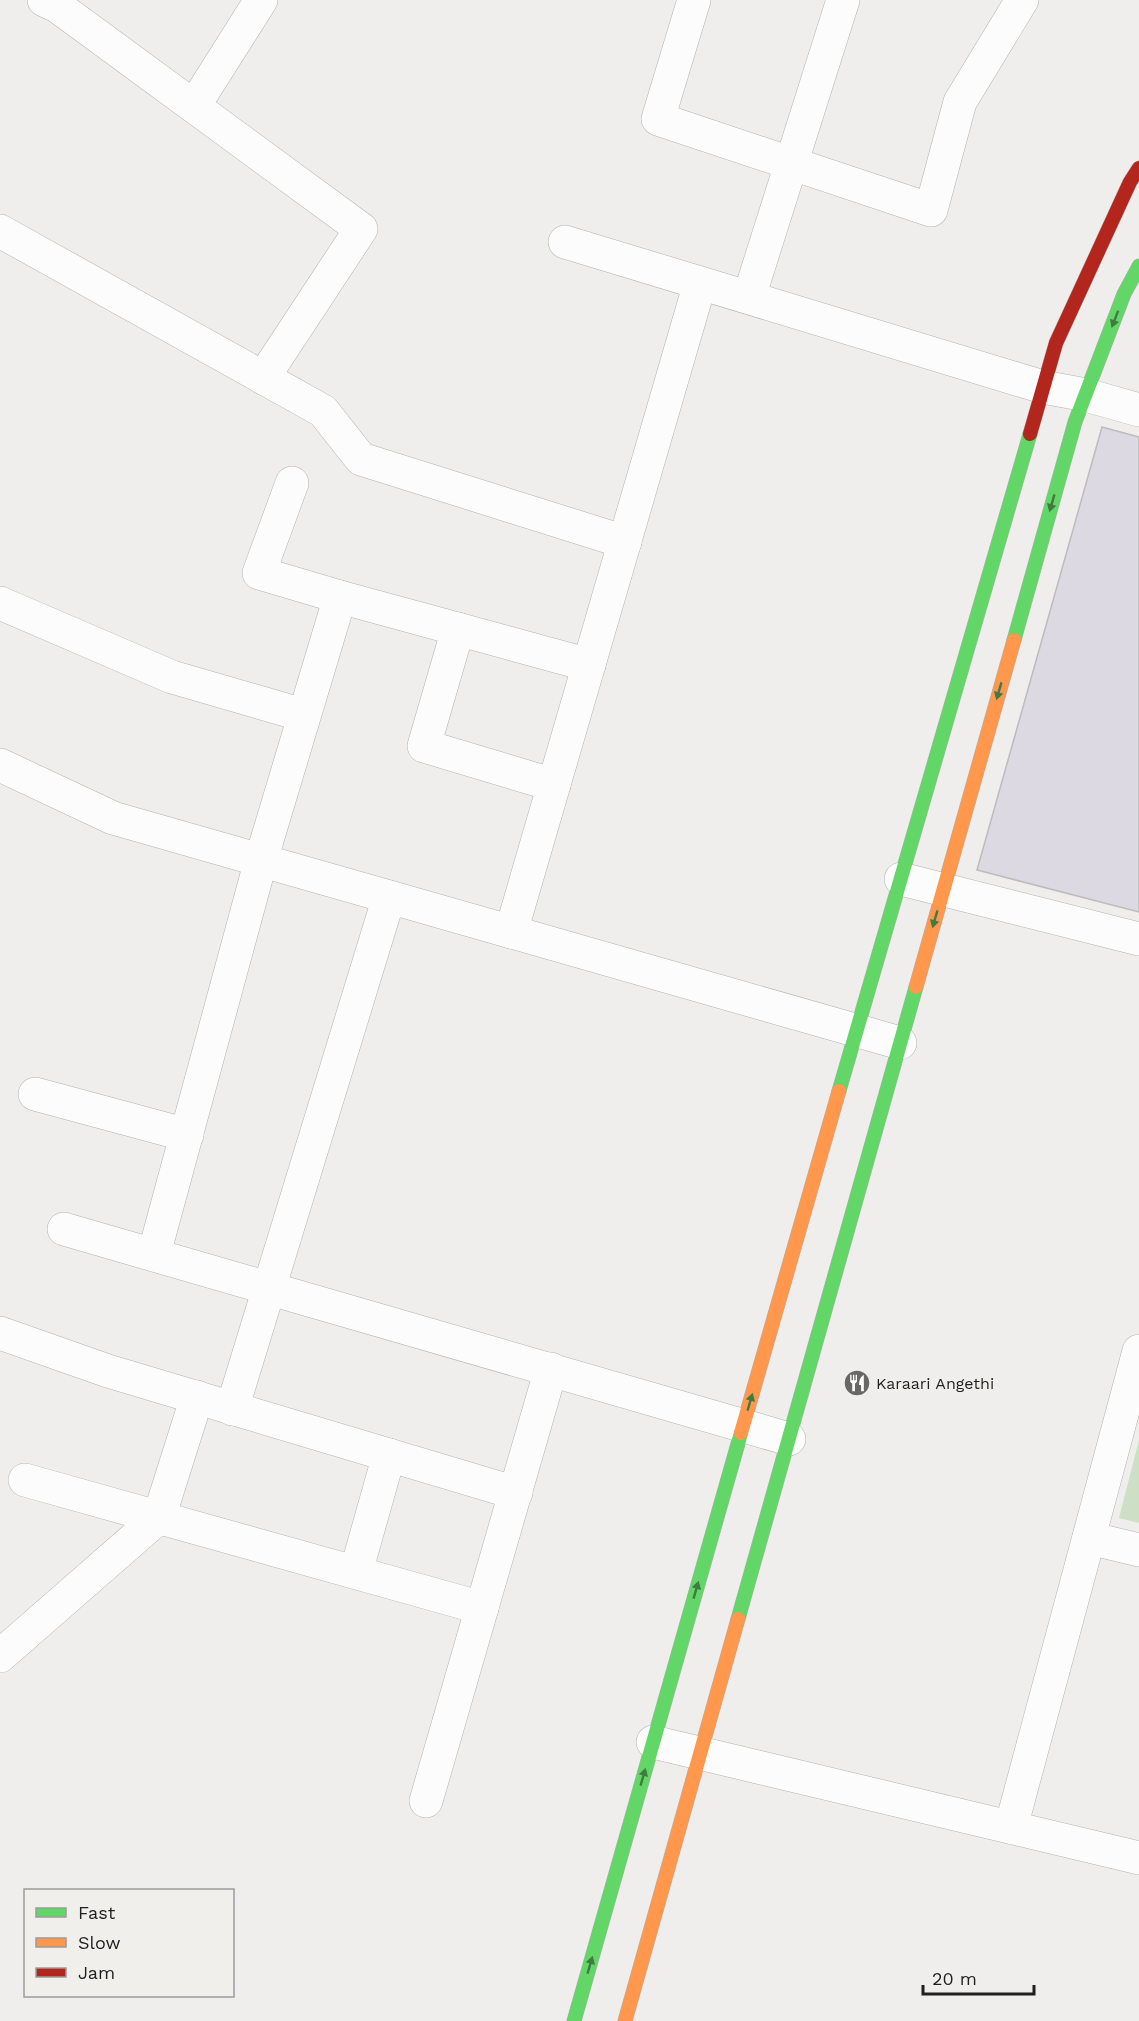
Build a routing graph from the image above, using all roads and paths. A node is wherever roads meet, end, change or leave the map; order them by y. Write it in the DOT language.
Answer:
graph roads {
  1 [pos="44,0"];
  2 [pos="261,0"];
  3 [pos="694,0"];
  4 [pos="843,0"];
  5 [pos="1022,0"];
  6 [pos="194,106"];
  7 [pos="791,164"];
  8 [pos="1139,168"];
  9 [pos="0,231"];
  10 [pos="565,242"];
  11 [pos="1139,266"];
  12 [pos="700,283"];
  13 [pos="749,297"];
  14 [pos="263,378"];
  15 [pos="1043,387"];
  16 [pos="1086,395"];
  17 [pos="1139,410"];
  18 [pos="292,483"];
  19 [pos="625,542"];
  20 [pos="340,597"];
  21 [pos="0,603"];
  22 [pos="458,629"];
  23 [pos="589,664"];
  24 [pos="303,715"];
  25 [pos="0,765"];
  26 [pos="554,785"];
  27 [pos="261,860"];
  28 [pos="901,879"];
  29 [pos="943,890"];
  30 [pos="389,897"];
  31 [pos="511,932"];
  32 [pos="1139,939"];
  33 [pos="857,1031"];
  34 [pos="900,1043"];
  35 [pos="35,1094"];
  36 [pos="186,1135"];
  37 [pos="64,1229"];
  38 [pos="154,1254"];
  39 [pos="269,1288"];
  40 [pos="0,1333"];
  41 [pos="1139,1351"];
  42 [pos="551,1369"];
  43 [pos="197,1398"];
  44 [pos="232,1408"];
  45 [pos="743,1425"];
  46 [pos="789,1438"];
  47 [pos="389,1455"];
  48 [pos="25,1480"];
  49 [pos="516,1493"];
  50 [pos="159,1517"];
  51 [pos="1089,1538"];
  52 [pos="1139,1550"];
  53 [pos="356,1572"];
  54 [pos="482,1608"];
  55 [pos="0,1656"];
  56 [pos="653,1742"];
  57 [pos="700,1753"];
  58 [pos="426,1801"];
  59 [pos="1011,1827"];
  60 [pos="1139,1858"];
  61 [pos="574,2021"];
  62 [pos="625,2021"];
  1 -- 6 [label="street"];
  2 -- 6 [label="street"];
  3 -- 7 [label="street"];
  4 -- 7 [label="street"];
  5 -- 7 [label="street"];
  6 -- 14 [label="street"];
  7 -- 13 [label="street"];
  8 -- 15 [label="street"];
  9 -- 14 [label="street"];
  10 -- 12 [label="street"];
  11 -- 16 [label="street, one-way"];
  12 -- 13 [label="street"];
  12 -- 19 [label="street"];
  13 -- 15 [label="street"];
  14 -- 19 [label="street"];
  15 -- 16 [label="street"];
  15 -- 28 [label="street"];
  16 -- 17 [label="street"];
  16 -- 29 [label="street, one-way"];
  18 -- 20 [label="street"];
  19 -- 23 [label="street"];
  20 -- 22 [label="street"];
  20 -- 24 [label="street"];
  21 -- 24 [label="street"];
  22 -- 23 [label="street"];
  22 -- 26 [label="street"];
  23 -- 26 [label="street"];
  24 -- 27 [label="street"];
  25 -- 27 [label="street"];
  26 -- 31 [label="street"];
  27 -- 30 [label="street"];
  27 -- 36 [label="street"];
  28 -- 29 [label="street"];
  28 -- 33 [label="street"];
  29 -- 32 [label="street"];
  29 -- 34 [label="street, one-way"];
  30 -- 31 [label="street"];
  30 -- 39 [label="street"];
  31 -- 33 [label="street"];
  33 -- 34 [label="street"];
  45 -- 33 [label="street, one-way"];
  34 -- 46 [label="street"];
  35 -- 36 [label="street"];
  36 -- 38 [label="street"];
  37 -- 38 [label="street"];
  38 -- 39 [label="street"];
  39 -- 42 [label="street"];
  39 -- 44 [label="street"];
  40 -- 43 [label="street"];
  41 -- 51 [label="street"];
  42 -- 45 [label="street"];
  42 -- 49 [label="street"];
  43 -- 44 [label="street"];
  43 -- 50 [label="street"];
  44 -- 47 [label="street"];
  45 -- 46 [label="street"];
  56 -- 45 [label="street, one-way"];
  46 -- 57 [label="street"];
  47 -- 49 [label="street"];
  47 -- 53 [label="street"];
  48 -- 50 [label="street"];
  49 -- 54 [label="street"];
  50 -- 53 [label="street"];
  50 -- 55 [label="street"];
  51 -- 52 [label="street"];
  51 -- 59 [label="street"];
  53 -- 54 [label="street"];
  54 -- 58 [label="street"];
  56 -- 57 [label="street"];
  61 -- 56 [label="street, one-way"];
  57 -- 59 [label="street"];
  57 -- 62 [label="street"];
  59 -- 60 [label="street"];
}
